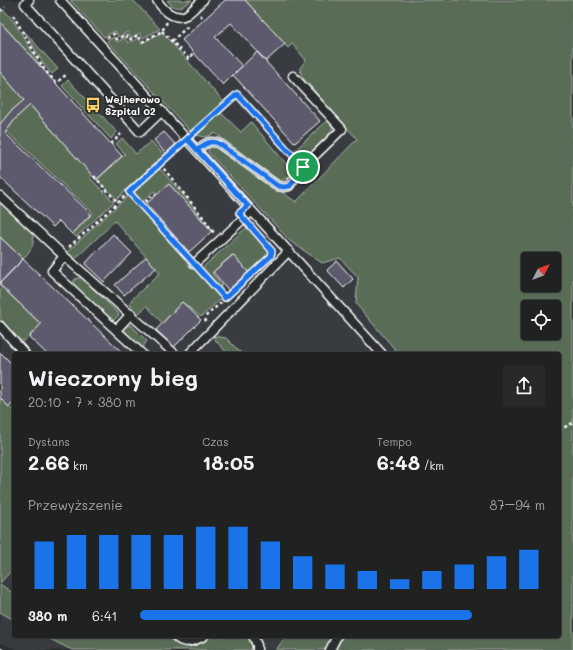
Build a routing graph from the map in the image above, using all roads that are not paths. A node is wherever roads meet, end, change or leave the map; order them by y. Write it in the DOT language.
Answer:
graph roads {
  1 [pos="29,0"];
  2 [pos="60,0"];
  3 [pos="158,0"];
  4 [pos="203,0"];
  5 [pos="293,76"];
  6 [pos="162,111"];
  7 [pos="197,150"];
  8 [pos="0,196"];
  9 [pos="252,211"];
  10 [pos="289,251"];
  11 [pos="64,256"];
  12 [pos="194,264"];
  13 [pos="131,314"];
  14 [pos="0,326"];
  15 [pos="116,330"];
  16 [pos="23,352"];
  17 [pos="140,352"];
  18 [pos="173,352"];
  19 [pos="191,352"];
  20 [pos="380,352"];
  21 [pos="177,638"];
  22 [pos="200,638"];
  23 [pos="254,638"];
  24 [pos="336,638"];
  25 [pos="257,650"];
  26 [pos="330,650"];
  1 -- 6 [label="lane"];
  2 -- 6 [label="lane"];
  3 -- 4 [label="lane"];
  5 -- 7 [label="lane"];
  6 -- 7 [label="lane"];
  7 -- 9 [label="lane"];
  8 -- 11 [label="lane"];
  9 -- 10 [label="lane"];
  9 -- 12 [label="lane"];
  10 -- 19 [label="lane"];
  10 -- 20 [label="lane"];
  11 -- 13 [label="lane"];
  11 -- 15 [label="lane"];
  13 -- 15 [label="lane"];
  13 -- 18 [label="lane"];
  14 -- 16 [label="lane"];
  15 -- 17 [label="lane"];
  21 -- 22 [label="lane"];
  23 -- 25 [label="lane"];
  24 -- 26 [label="lane"];
}
